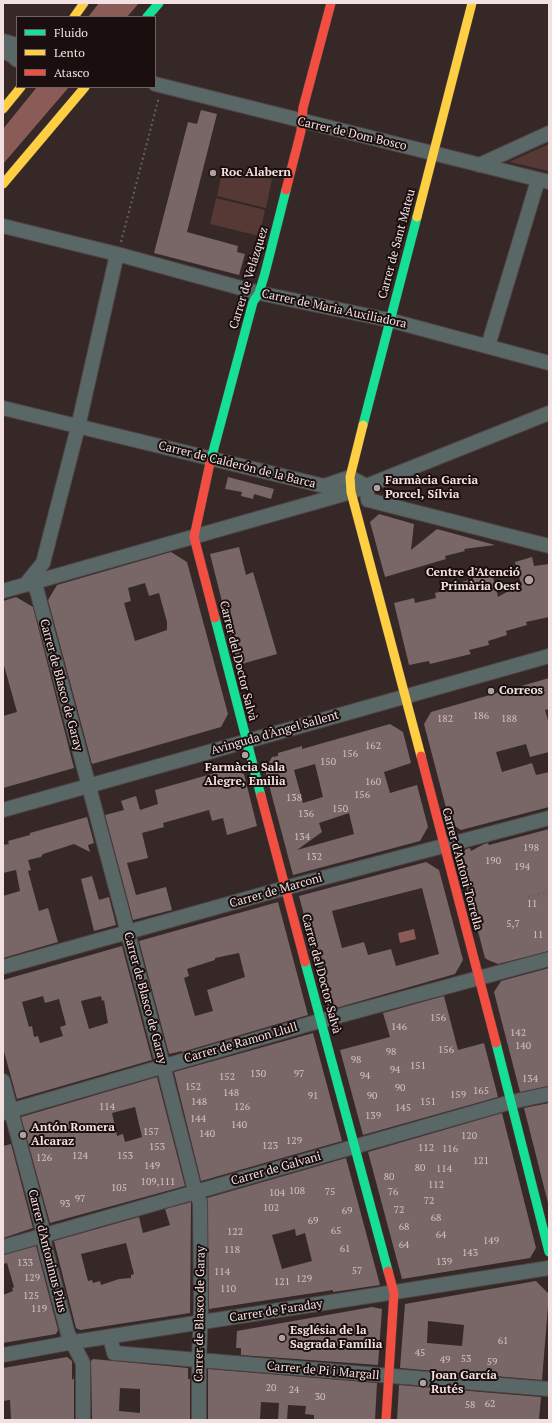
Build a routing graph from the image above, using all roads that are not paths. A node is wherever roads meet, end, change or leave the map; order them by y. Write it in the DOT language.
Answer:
graph roads {
  1 [pos="84,3"];
  2 [pos="159,3"];
  3 [pos="331,3"];
  4 [pos="472,3"];
  5 [pos="76,15"];
  6 [pos="148,16"];
  7 [pos="3,41"];
  8 [pos="16,45"];
  9 [pos="3,51"];
  10 [pos="16,59"];
  11 [pos="159,85"];
  12 [pos="19,88"];
  13 [pos="84,88"];
  14 [pos="3,109"];
  15 [pos="301,121"];
  16 [pos="549,133"];
  17 [pos="433,153"];
  18 [pos="479,165"];
  19 [pos="544,181"];
  20 [pos="3,184"];
  21 [pos="3,226"];
  22 [pos="117,254"];
  23 [pos="259,293"];
  24 [pos="389,320"];
  25 [pos="488,346"];
  26 [pos="549,363"];
  27 [pos="3,408"];
  28 [pos="549,413"];
  29 [pos="78,427"];
  30 [pos="210,458"];
  31 [pos="350,477"];
  32 [pos="309,483"];
  33 [pos="366,486"];
  34 [pos="351,492"];
  35 [pos="304,505"];
  36 [pos="194,537"];
  37 [pos="549,546"];
  38 [pos="43,563"];
  39 [pos="57,575"];
  40 [pos="3,581"];
  41 [pos="29,584"];
  42 [pos="3,591"];
  43 [pos="548,656"];
  44 [pos="405,696"];
  45 [pos="246,741"];
  46 [pos="88,786"];
  47 [pos="3,810"];
  48 [pos="549,818"];
  49 [pos="444,847"];
  50 [pos="286,888"];
  51 [pos="128,933"];
  52 [pos="549,960"];
  53 [pos="3,968"];
  54 [pos="479,977"];
  55 [pos="321,1022"];
  56 [pos="163,1065"];
  57 [pos="3,1081"];
  58 [pos="549,1094"];
  59 [pos="510,1102"];
  60 [pos="7,1112"];
  61 [pos="356,1147"];
  62 [pos="195,1191"];
  63 [pos="43,1235"];
  64 [pos="3,1247"];
  65 [pos="549,1252"];
  66 [pos="549,1268"];
  67 [pos="394,1293"];
  68 [pos="200,1322"];
  69 [pos="110,1337"];
  70 [pos="74,1342"];
  71 [pos="3,1355"];
  72 [pos="199,1360"];
  73 [pos="390,1377"];
  74 [pos="549,1389"];
  75 [pos="83,1420"];
  76 [pos="199,1420"];
  77 [pos="386,1420"];
  1 -- 5 [label="street"];
  2 -- 6 [label="street"];
  3 -- 15 [label="street, Carrer de Velázquez"];
  4 -- 17 [label="street, Carrer de Sant Mateu"];
  7 -- 8 [label="street"];
  9 -- 10 [label="street"];
  11 -- 15 [label="street, Carrer de Dom Bosco"];
  12 -- 14 [label="street"];
  13 -- 20 [label="street"];
  15 -- 17 [label="street, Carrer de Dom Bosco"];
  15 -- 23 [label="street, Carrer de Velázquez"];
  16 -- 18 [label="street"];
  17 -- 18 [label="street, Carrer de Dom Bosco"];
  17 -- 24 [label="street, Carrer de Sant Mateu"];
  18 -- 19 [label="street, Carrer de Dom Bosco"];
  19 -- 25 [label="street"];
  21 -- 22 [label="street, Carrer de Maria Auxiliadora"];
  22 -- 23 [label="street, Carrer de Maria Auxiliadora"];
  22 -- 29 [label="street"];
  23 -- 24 [label="street, Carrer de Maria Auxiliadora"];
  23 -- 30 [label="street, Carrer de Velázquez"];
  24 -- 25 [label="street, Carrer de Maria Auxiliadora"];
  24 -- 31 [label="street, Carrer de Sant Mateu"];
  25 -- 26 [label="street, Carrer de Maria Auxiliadora"];
  27 -- 29 [label="street, Carrer de Calderón de la Barca"];
  28 -- 33 [label="street"];
  29 -- 30 [label="street, Carrer de Calderón de la Barca"];
  29 -- 38 [label="street"];
  30 -- 32 [label="street, Carrer de Calderón de la Barca"];
  30 -- 36 [label="street, Carrer de Velázquez"];
  31 -- 32 [label="street, Carrer de Calderón de la Barca"];
  31 -- 33 [label="street"];
  31 -- 34 [label="street, Carrer de Sant Mateu"];
  32 -- 35 [label="street"];
  33 -- 34 [label="street"];
  33 -- 37 [label="street"];
  34 -- 35 [label="street"];
  34 -- 44 [label="street, Carrer d'Antoni Torrella"];
  35 -- 36 [label="street"];
  36 -- 39 [label="street"];
  36 -- 45 [label="street, Carrer del Doctor Salvà"];
  38 -- 39 [label="street"];
  38 -- 41 [label="street"];
  39 -- 41 [label="street"];
  40 -- 41 [label="street"];
  41 -- 42 [label="street"];
  41 -- 46 [label="street, Carrer de Blasco de Garay"];
  43 -- 44 [label="street, Avinguda d'Àngel Sallent"];
  44 -- 45 [label="street, Avinguda d'Àngel Sallent"];
  44 -- 49 [label="street, Carrer d'Antoni Torrella"];
  45 -- 46 [label="street, Avinguda d'Àngel Sallent"];
  45 -- 50 [label="street, Carrer del Doctor Salvà"];
  46 -- 47 [label="street, Avinguda d'Àngel Sallent"];
  46 -- 51 [label="street, Carrer de Blasco de Garay"];
  48 -- 49 [label="street, Carrer de Marconi"];
  49 -- 50 [label="street, Carrer de Marconi"];
  49 -- 54 [label="street, Carrer d'Antoni Torrella"];
  50 -- 51 [label="street, Carrer de Marconi"];
  50 -- 55 [label="street, Carrer del Doctor Salvà"];
  51 -- 53 [label="street, Carrer de Marconi"];
  51 -- 56 [label="street, Carrer de Blasco de Garay"];
  52 -- 54 [label="street, Carrer de Ramon Llull"];
  54 -- 55 [label="street, Carrer de Ramon Llull"];
  54 -- 59 [label="street, Carrer d'Antoni Torrella"];
  55 -- 56 [label="street, Carrer de Ramon Llull"];
  55 -- 61 [label="street, Carrer del Doctor Salvà"];
  56 -- 60 [label="street, Carrer de Ramon Llull"];
  56 -- 62 [label="street, Carrer de Blasco de Garay"];
  57 -- 60 [label="street, Carrer d'Antoninus Pius"];
  58 -- 59 [label="street, Carrer de Galvani"];
  59 -- 61 [label="street, Carrer de Galvani"];
  59 -- 65 [label="street, Carrer d'Antoni Torrella"];
  60 -- 63 [label="street, Carrer d'Antoninus Pius"];
  61 -- 62 [label="street, Carrer de Galvani"];
  61 -- 67 [label="street, Carrer del Doctor Salvà"];
  62 -- 63 [label="street, Carrer de Galvani"];
  62 -- 68 [label="street, Carrer de Blasco de Garay"];
  63 -- 64 [label="street, Carrer de Galvani"];
  63 -- 70 [label="street, Carrer d'Antoninus Pius"];
  66 -- 67 [label="street, Carrer de Faraday"];
  67 -- 68 [label="street, Carrer de Faraday"];
  67 -- 73 [label="street, Carrer del Doctor Salvà"];
  68 -- 69 [label="street, Carrer de Faraday"];
  68 -- 72 [label="street, Carrer de Blasco de Garay"];
  69 -- 70 [label="street, Carrer de Faraday"];
  69 -- 72 [label="street, Carrer de Pi i Margall"];
  70 -- 71 [label="street, Carrer de Faraday"];
  70 -- 75 [label="street, Carrer d'Antoninus Pius"];
  72 -- 73 [label="street, Carrer de Pi i Margall"];
  72 -- 76 [label="street, Carrer de Blasco de Garay"];
  73 -- 74 [label="street, Carrer de Pi i Margall"];
  73 -- 77 [label="street, Carrer del Doctor Salvà"];
}
